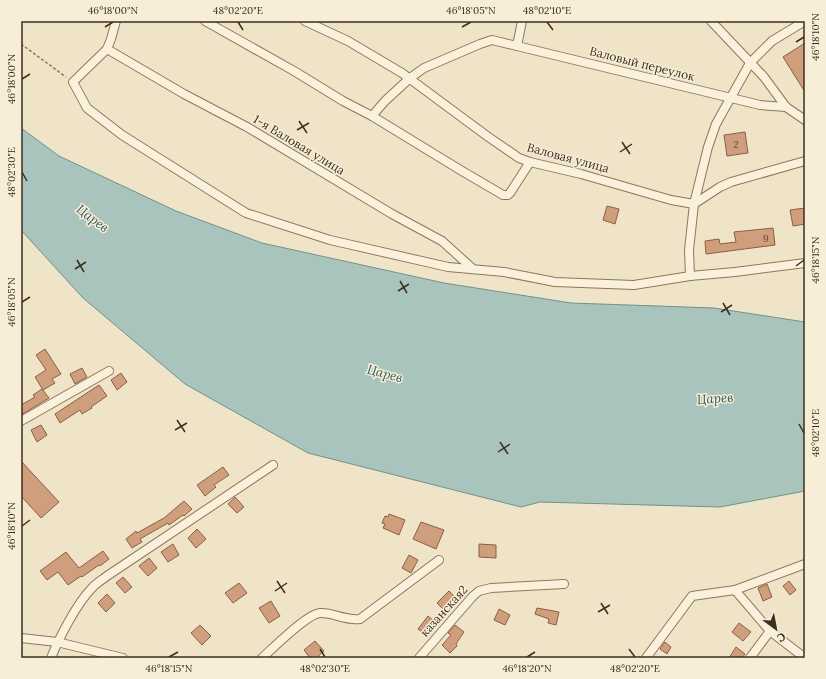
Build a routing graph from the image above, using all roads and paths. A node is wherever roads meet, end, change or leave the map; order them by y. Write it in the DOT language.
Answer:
graph roads {
  1 [pos="116,21"];
  2 [pos="205,21"];
  3 [pos="305,21"];
  4 [pos="522,21"];
  5 [pos="711,21"];
  6 [pos="805,21"];
  7 [pos="21,44"];
  8 [pos="517,46"];
  9 [pos="106,49"];
  10 [pos="750,63"];
  11 [pos="410,78"];
  12 [pos="73,82"];
  13 [pos="730,99"];
  14 [pos="786,107"];
  15 [pos="372,116"];
  16 [pos="805,120"];
  17 [pos="805,161"];
  18 [pos="530,162"];
  19 [pos="694,204"];
  20 [pos="805,263"];
  21 [pos="473,269"];
  22 [pos="690,276"];
  23 [pos="109,371"];
  24 [pos="21,421"];
  25 [pos="273,465"];
  26 [pos="439,560"];
  27 [pos="805,564"];
  28 [pos="564,584"];
  29 [pos="735,590"];
  30 [pos="770,630"];
  31 [pos="21,638"];
  32 [pos="57,642"];
  33 [pos="52,658"];
  34 [pos="123,658"];
  35 [pos="262,658"];
  36 [pos="419,658"];
  37 [pos="646,658"];
  38 [pos="750,658"];
  39 [pos="805,658"];
  1 -- 9 [label="street"];
  2 -- 15 [label="street"];
  3 -- 11 [label="street, Валовая улица"];
  4 -- 8 [label="street"];
  5 -- 10 [label="street"];
  6 -- 10 [label="street"];
  7 -- 12 [label="path"];
  8 -- 11 [label="street, Валовый переулок"];
  8 -- 13 [label="street, Валовый переулок"];
  9 -- 12 [label="street"];
  9 -- 21 [label="street, 1-я Валовая улица"];
  10 -- 13 [label="street"];
  10 -- 14 [label="street"];
  11 -- 15 [label="street, Валовый переулок"];
  11 -- 18 [label="street, Валовая улица"];
  12 -- 21 [label="street"];
  13 -- 14 [label="street, Валовый переулок"];
  13 -- 19 [label="street"];
  14 -- 16 [label="street"];
  15 -- 18 [label="street"];
  17 -- 19 [label="street"];
  18 -- 19 [label="street, Валовая улица"];
  19 -- 22 [label="street"];
  20 -- 22 [label="street"];
  21 -- 22 [label="street"];
  23 -- 24 [label="street"];
  25 -- 32 [label="street"];
  26 -- 35 [label="street"];
  27 -- 29 [label="street"];
  28 -- 36 [label="street, казанская2"];
  29 -- 30 [label="street"];
  29 -- 37 [label="street"];
  30 -- 38 [label="street"];
  30 -- 39 [label="street"];
  31 -- 32 [label="street"];
  32 -- 33 [label="street"];
  32 -- 34 [label="street"];
}
